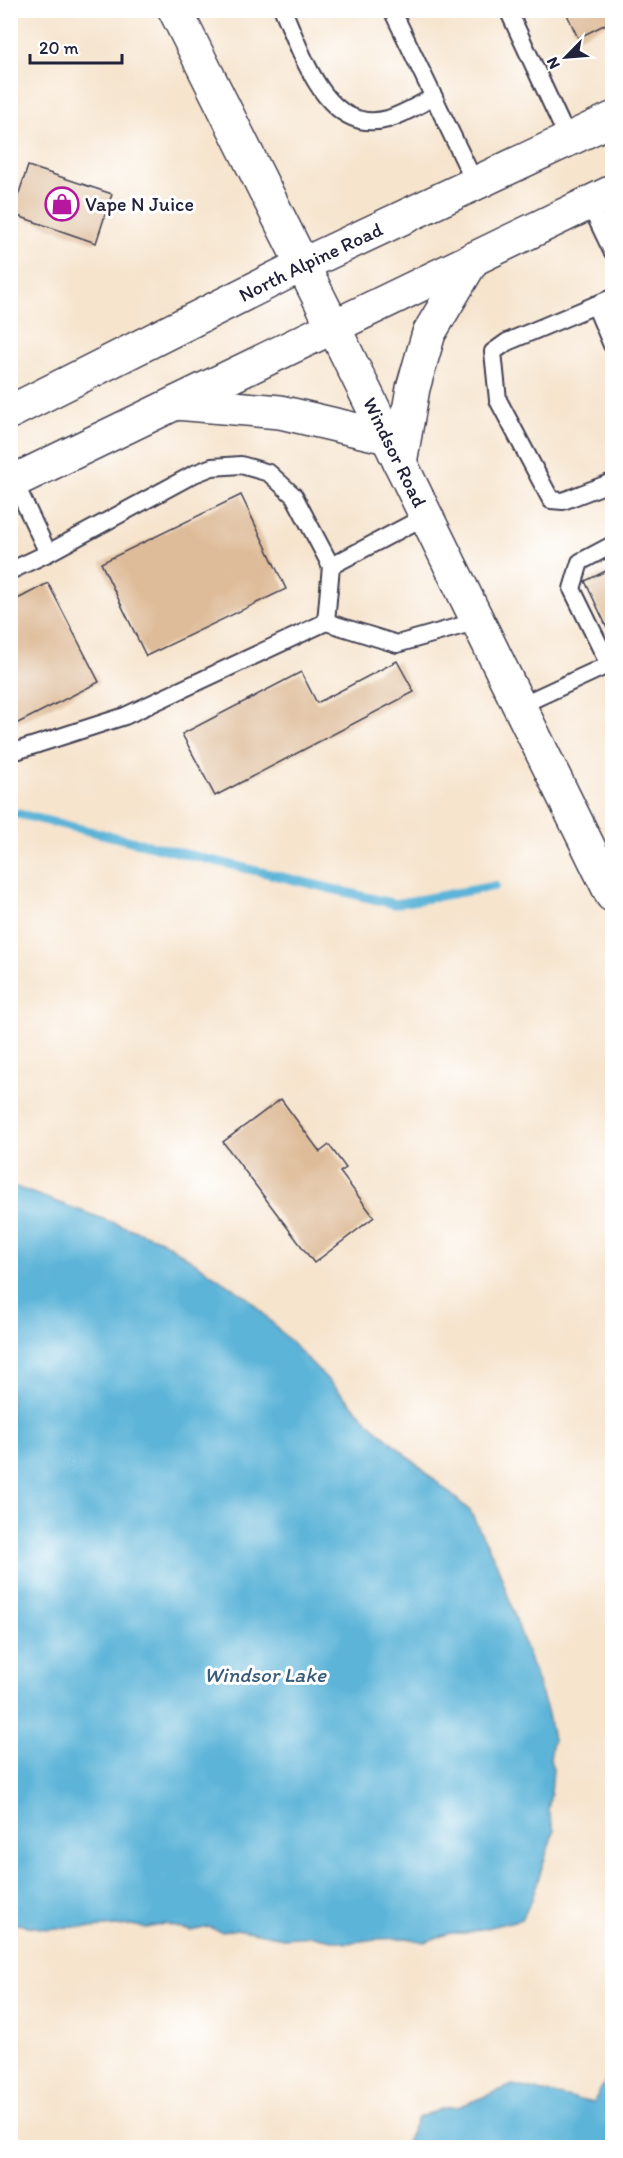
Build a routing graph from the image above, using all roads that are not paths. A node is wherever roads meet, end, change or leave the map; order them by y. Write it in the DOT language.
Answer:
graph roads {
  1 [pos="175,10"];
  2 [pos="283,10"];
  3 [pos="392,10"];
  4 [pos="508,10"];
  5 [pos="434,97"];
  6 [pos="612,119"];
  7 [pos="568,139"];
  8 [pos="475,183"];
  9 [pos="601,197"];
  10 [pos="612,251"];
  11 [pos="473,259"];
  12 [pos="302,265"];
  13 [pos="612,298"];
  14 [pos="595,305"];
  15 [pos="333,326"];
  16 [pos="612,345"];
  17 [pos="176,403"];
  18 [pos="10,412"];
  19 [pos="394,450"];
  20 [pos="12,482"];
  21 [pos="612,482"];
  22 [pos="426,516"];
  23 [pos="612,545"];
  24 [pos="48,553"];
  25 [pos="331,566"];
  26 [pos="10,571"];
  27 [pos="326,621"];
  28 [pos="478,621"];
  29 [pos="611,666"];
  30 [pos="519,706"];
  31 [pos="10,753"];
  32 [pos="612,895"];
  1 -- 12 [label="main road, Windsor Road"];
  2 -- 5 [label="lane"];
  3 -- 5 [label="lane"];
  4 -- 7 [label="lane"];
  5 -- 8 [label="lane"];
  6 -- 7 [label="main road, North Alpine Road"];
  7 -- 8 [label="main road, North Alpine Road"];
  8 -- 12 [label="main road, North Alpine Road"];
  9 -- 10 [label="lane"];
  9 -- 11 [label="main road"];
  11 -- 15 [label="main road"];
  11 -- 19 [label="main road"];
  12 -- 15 [label="main road, Windsor Road"];
  12 -- 18 [label="main road, North Alpine Road"];
  13 -- 14 [label="lane"];
  14 -- 16 [label="lane"];
  14 -- 21 [label="lane"];
  15 -- 17 [label="main road"];
  15 -- 19 [label="main road, Windsor Road"];
  17 -- 19 [label="main road"];
  17 -- 20 [label="main road"];
  19 -- 22 [label="main road, Windsor Road"];
  20 -- 24 [label="lane"];
  22 -- 25 [label="lane"];
  22 -- 28 [label="main road, Windsor Road"];
  23 -- 29 [label="lane"];
  24 -- 25 [label="lane"];
  24 -- 26 [label="lane"];
  25 -- 27 [label="lane"];
  27 -- 28 [label="lane"];
  27 -- 31 [label="lane"];
  28 -- 30 [label="main road, Windsor Road"];
  29 -- 30 [label="lane"];
  30 -- 32 [label="main road, Windsor Road"];
}
